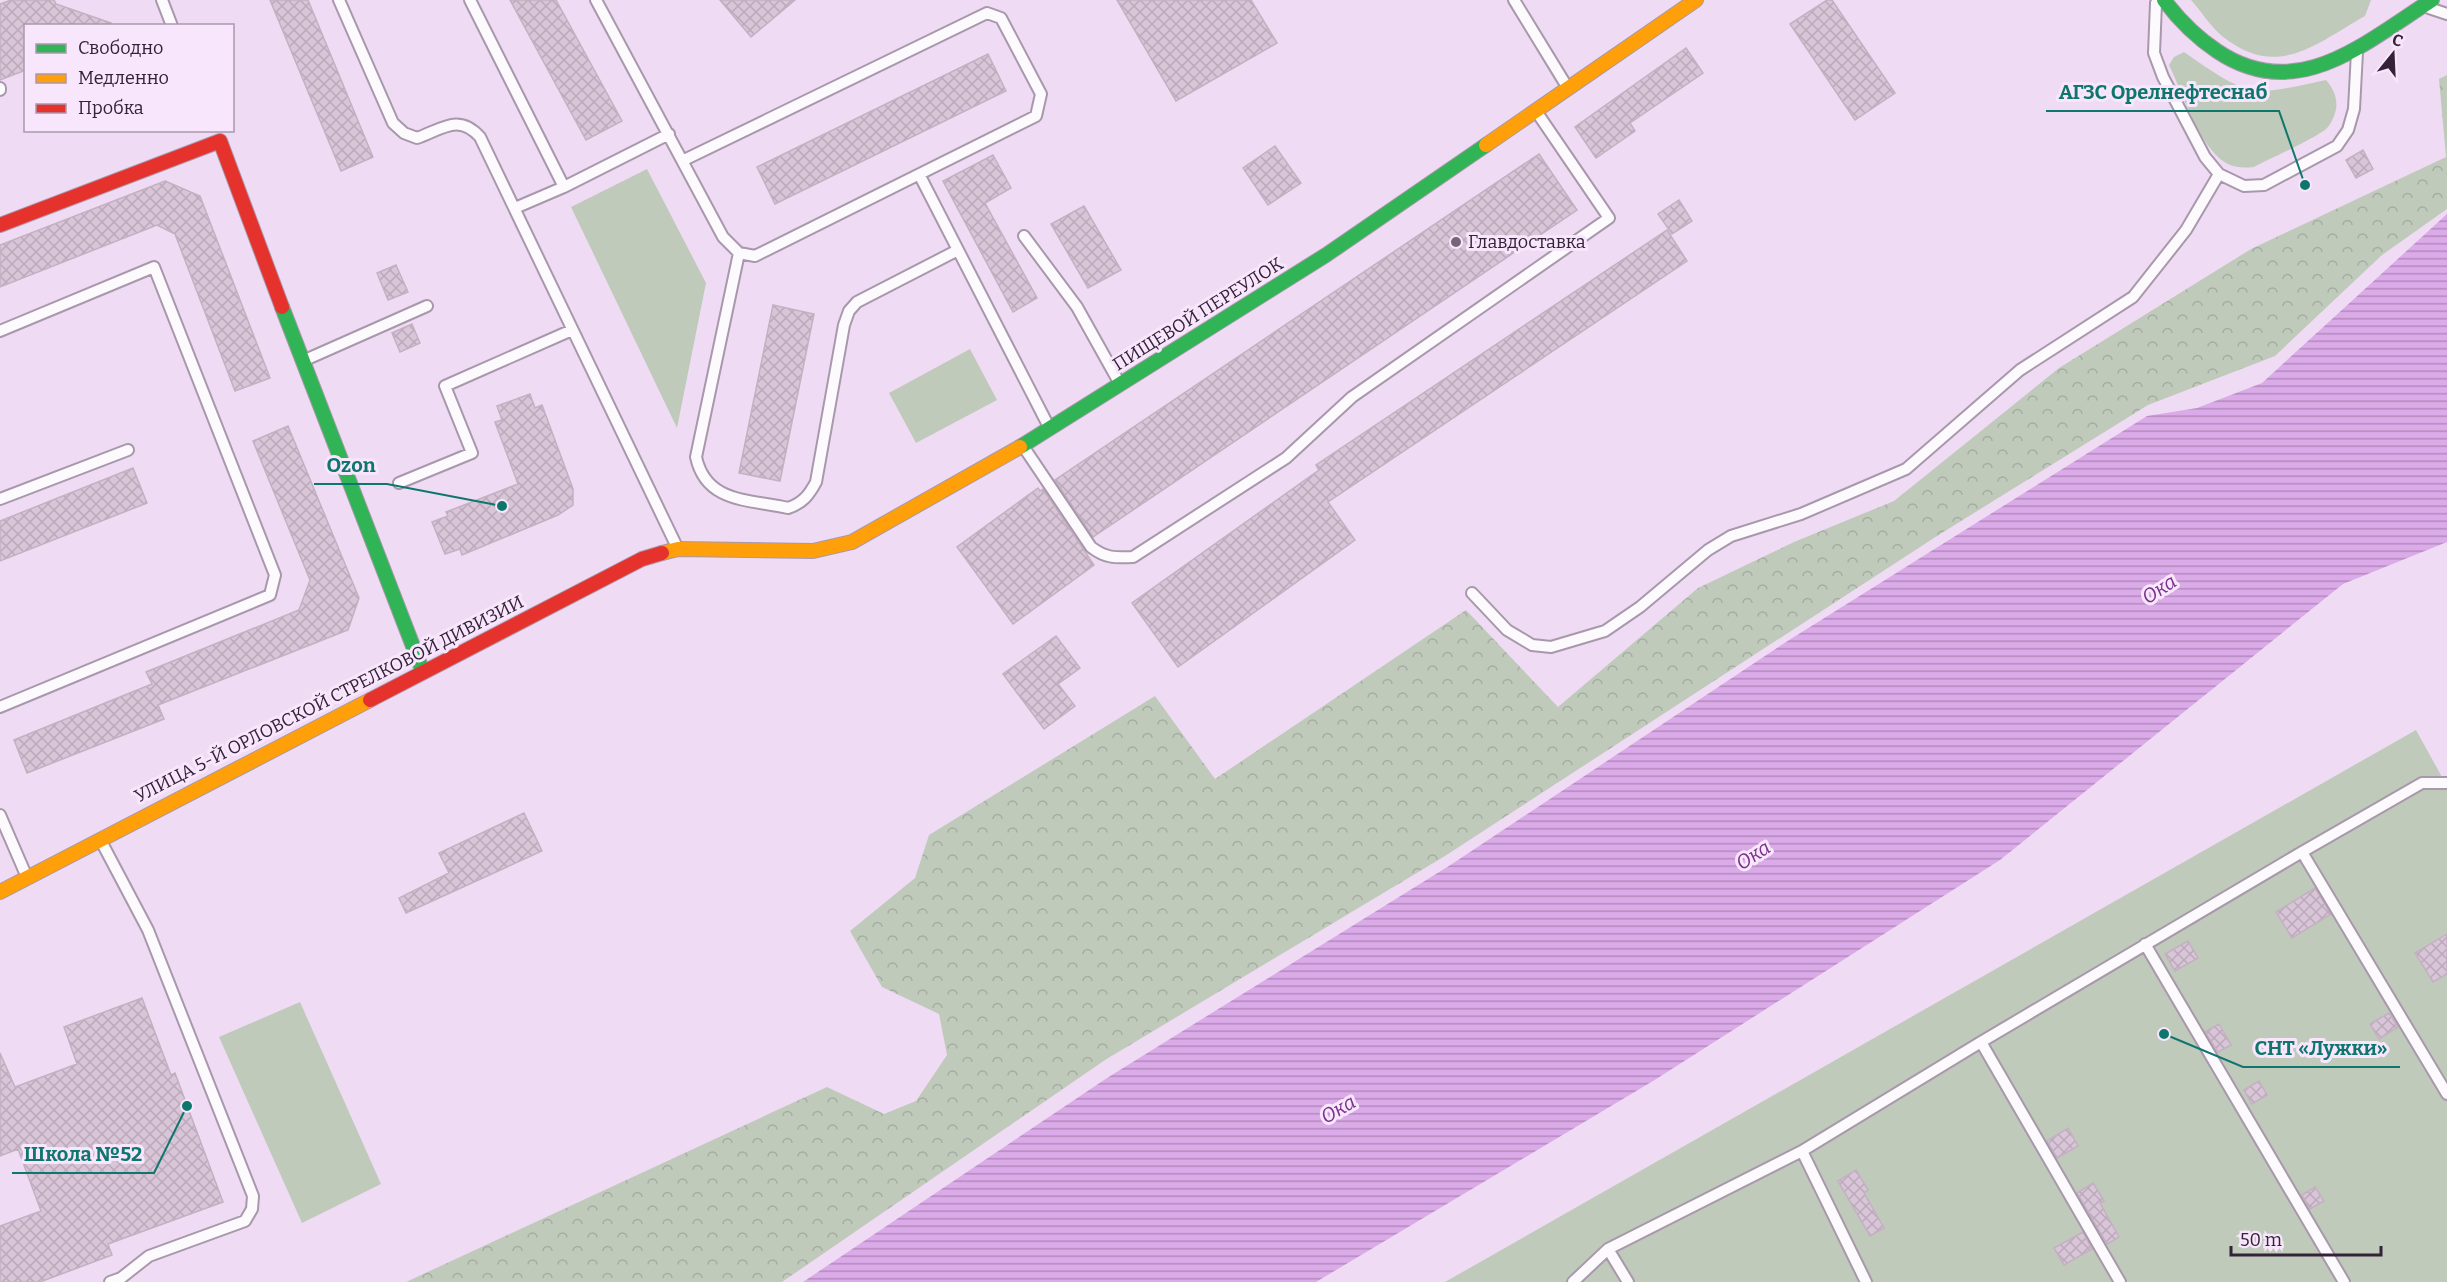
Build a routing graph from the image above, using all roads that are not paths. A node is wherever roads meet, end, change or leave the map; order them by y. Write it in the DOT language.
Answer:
graph roads {
  1 [pos="162,0"];
  2 [pos="339,0"];
  3 [pos="470,0"];
  4 [pos="596,0"];
  5 [pos="1514,0"];
  6 [pos="1696,0"];
  7 [pos="2156,0"];
  8 [pos="2164,0"];
  9 [pos="2424,2"];
  10 [pos="2447,14"];
  11 [pos="171,24"];
  12 [pos="2357,48"];
  13 [pos="1567,88"];
  14 [pos="1536,110"];
  15 [pos="669,134"];
  16 [pos="218,136"];
  17 [pos="684,160"];
  18 [pos="2219,174"];
  19 [pos="920,176"];
  20 [pos="564,187"];
  21 [pos="515,208"];
  22 [pos="0,225"];
  23 [pos="1024,236"];
  24 [pos="958,250"];
  25 [pos="739,253"];
  26 [pos="427,306"];
  27 [pos="572,330"];
  28 [pos="0,331"];
  29 [pos="302,361"];
  30 [pos="1120,385"];
  31 [pos="1050,430"];
  32 [pos="1023,446"];
  33 [pos="128,450"];
  34 [pos="399,483"];
  35 [pos="0,499"];
  36 [pos="678,549"];
  37 [pos="1472,593"];
  38 [pos="423,672"];
  39 [pos="0,707"];
  40 [pos="2447,783"];
  41 [pos="0,815"];
  42 [pos="100,839"];
  43 [pos="2302,852"];
  44 [pos="27,878"];
  45 [pos="0,892"];
  46 [pos="2145,944"];
  47 [pos="1981,1042"];
  48 [pos="2447,1094"];
  49 [pos="1802,1151"];
  50 [pos="1608,1249"];
  51 [pos="110,1282"];
  52 [pos="1573,1282"];
  53 [pos="1628,1282"];
  54 [pos="1866,1282"];
  55 [pos="2120,1282"];
  56 [pos="2344,1282"];
  1 -- 11 [label="lane"];
  2 -- 21 [label="lane"];
  3 -- 20 [label="lane"];
  4 -- 15 [label="lane"];
  5 -- 13 [label="lane"];
  6 -- 13 [label="main road, ПИЩЕВОЙ ПЕРЕУЛОК"];
  7 -- 18 [label="lane"];
  8 -- 12 [label="main road"];
  9 -- 10 [label="lane"];
  9 -- 12 [label="main road"];
  12 -- 18 [label="lane"];
  13 -- 14 [label="main road, ПИЩЕВОЙ ПЕРЕУЛОК"];
  14 -- 30 [label="main road, ПИЩЕВОЙ ПЕРЕУЛОК"];
  14 -- 32 [label="lane"];
  15 -- 17 [label="lane"];
  15 -- 20 [label="lane"];
  16 -- 22 [label="main road"];
  16 -- 29 [label="main road"];
  17 -- 19 [label="lane"];
  17 -- 25 [label="lane"];
  18 -- 37 [label="lane"];
  19 -- 24 [label="lane"];
  19 -- 25 [label="lane"];
  20 -- 21 [label="lane"];
  21 -- 27 [label="lane"];
  23 -- 30 [label="lane"];
  24 -- 25 [label="lane"];
  24 -- 31 [label="lane"];
  26 -- 29 [label="lane"];
  27 -- 34 [label="lane"];
  27 -- 36 [label="lane"];
  28 -- 39 [label="lane"];
  29 -- 38 [label="main road"];
  30 -- 31 [label="main road, ПИЩЕВОЙ ПЕРЕУЛОК"];
  31 -- 32 [label="main road, ПИЩЕВОЙ ПЕРЕУЛОК"];
  32 -- 36 [label="main road, ПИЩЕВОЙ ПЕРЕУЛОК"];
  33 -- 35 [label="lane"];
  36 -- 38 [label="main road, УЛИЦА 5-Й ОРЛОВСКОЙ СТРЕЛКОВОЙ ДИВИЗИИ"];
  38 -- 42 [label="main road, УЛИЦА 5-Й ОРЛОВСКОЙ СТРЕЛКОВОЙ ДИВИЗИИ"];
  40 -- 43 [label="lane"];
  41 -- 44 [label="lane"];
  42 -- 44 [label="main road, УЛИЦА 5-Й ОРЛОВСКОЙ СТРЕЛКОВОЙ ДИВИЗИИ"];
  42 -- 51 [label="lane"];
  43 -- 46 [label="lane"];
  43 -- 48 [label="lane"];
  44 -- 45 [label="main road, УЛИЦА 5-Й ОРЛОВСКОЙ СТРЕЛКОВОЙ ДИВИЗИИ"];
  46 -- 47 [label="lane"];
  46 -- 56 [label="lane"];
  47 -- 49 [label="lane"];
  47 -- 55 [label="lane"];
  49 -- 50 [label="lane"];
  49 -- 54 [label="lane"];
  50 -- 52 [label="lane"];
  50 -- 53 [label="lane"];
}
